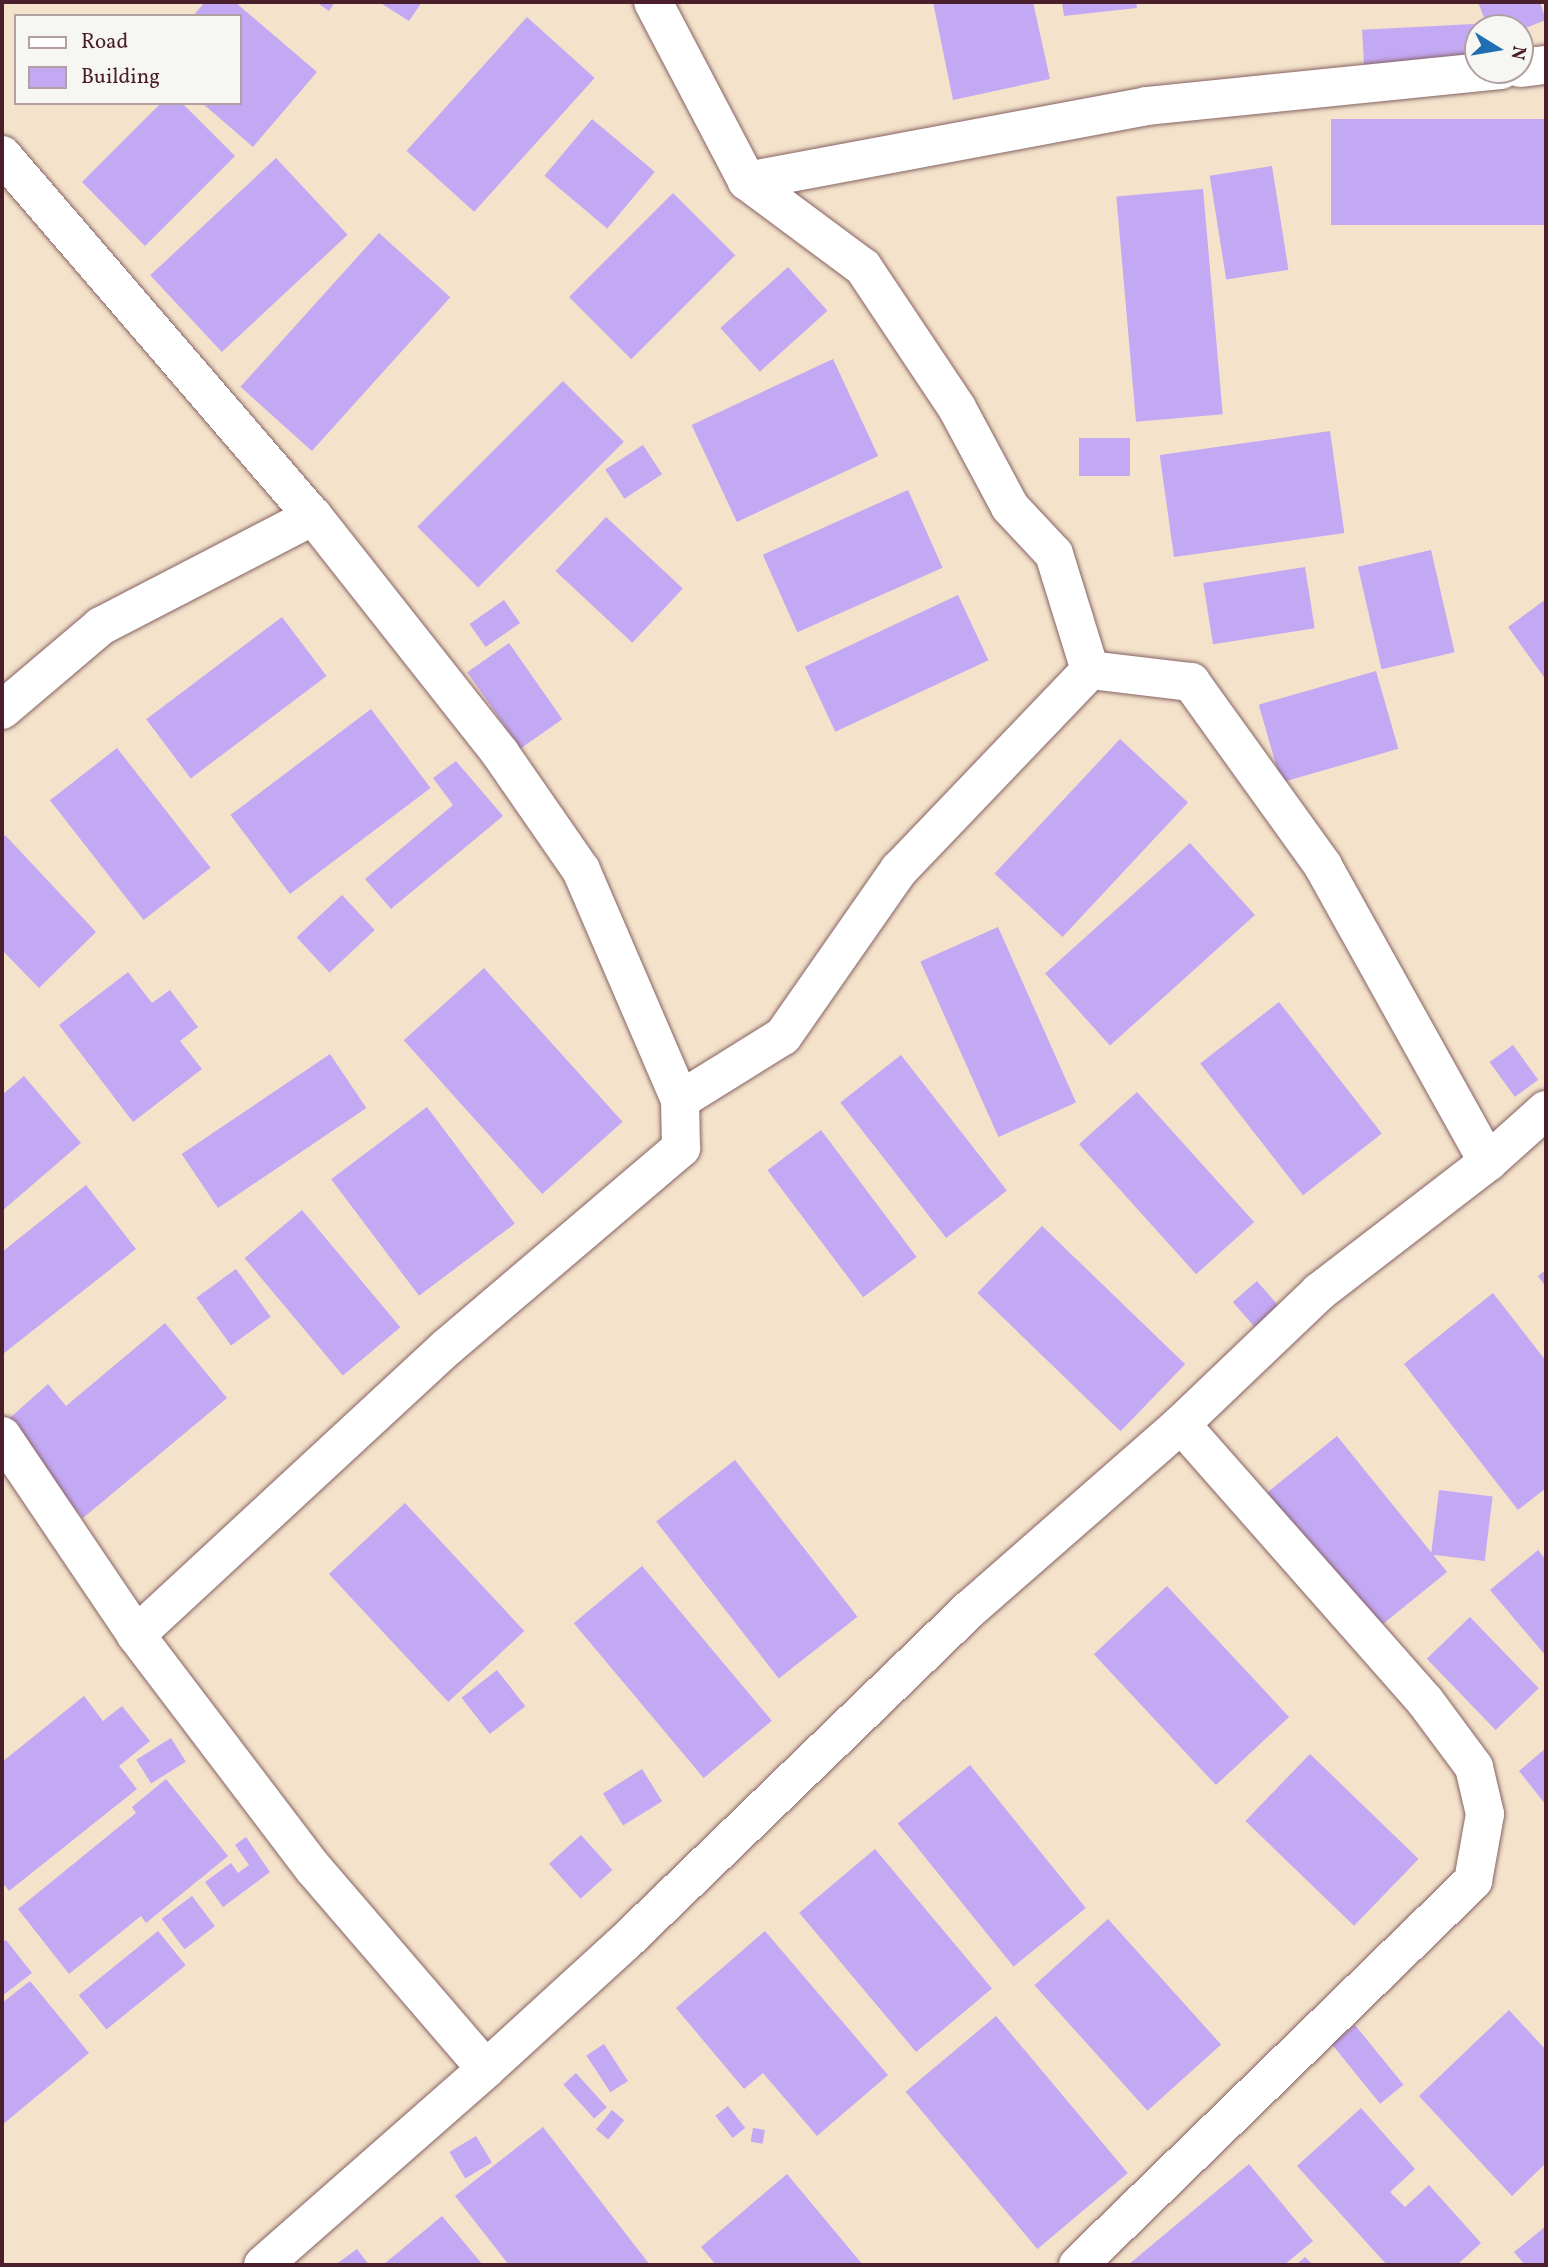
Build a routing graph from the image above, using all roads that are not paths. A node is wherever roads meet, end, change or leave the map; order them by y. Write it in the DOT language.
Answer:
graph roads {
  1 [pos="653,2"];
  2 [pos="1464,74"];
  3 [pos="2,155"];
  4 [pos="747,181"];
  5 [pos="313,516"];
  6 [pos="1090,670"];
  7 [pos="2,710"];
  8 [pos="680,1100"];
  9 [pos="1546,1110"];
  10 [pos="1488,1162"];
  11 [pos="1181,1424"];
  12 [pos="2,1436"];
  13 [pos="136,1635"];
  14 [pos="486,2069"];
  15 [pos="287,2258"];
  16 [pos="1078,2265"];
  1 -- 4 [label="street"];
  2 -- 4 [label="street"];
  3 -- 5 [label="street"];
  4 -- 6 [label="street"];
  5 -- 7 [label="street"];
  5 -- 8 [label="street"];
  6 -- 8 [label="street"];
  6 -- 10 [label="street"];
  8 -- 13 [label="street"];
  9 -- 10 [label="street"];
  10 -- 11 [label="street"];
  11 -- 14 [label="street"];
  11 -- 16 [label="street"];
  12 -- 13 [label="street"];
  13 -- 14 [label="street"];
  14 -- 15 [label="street"];
}
